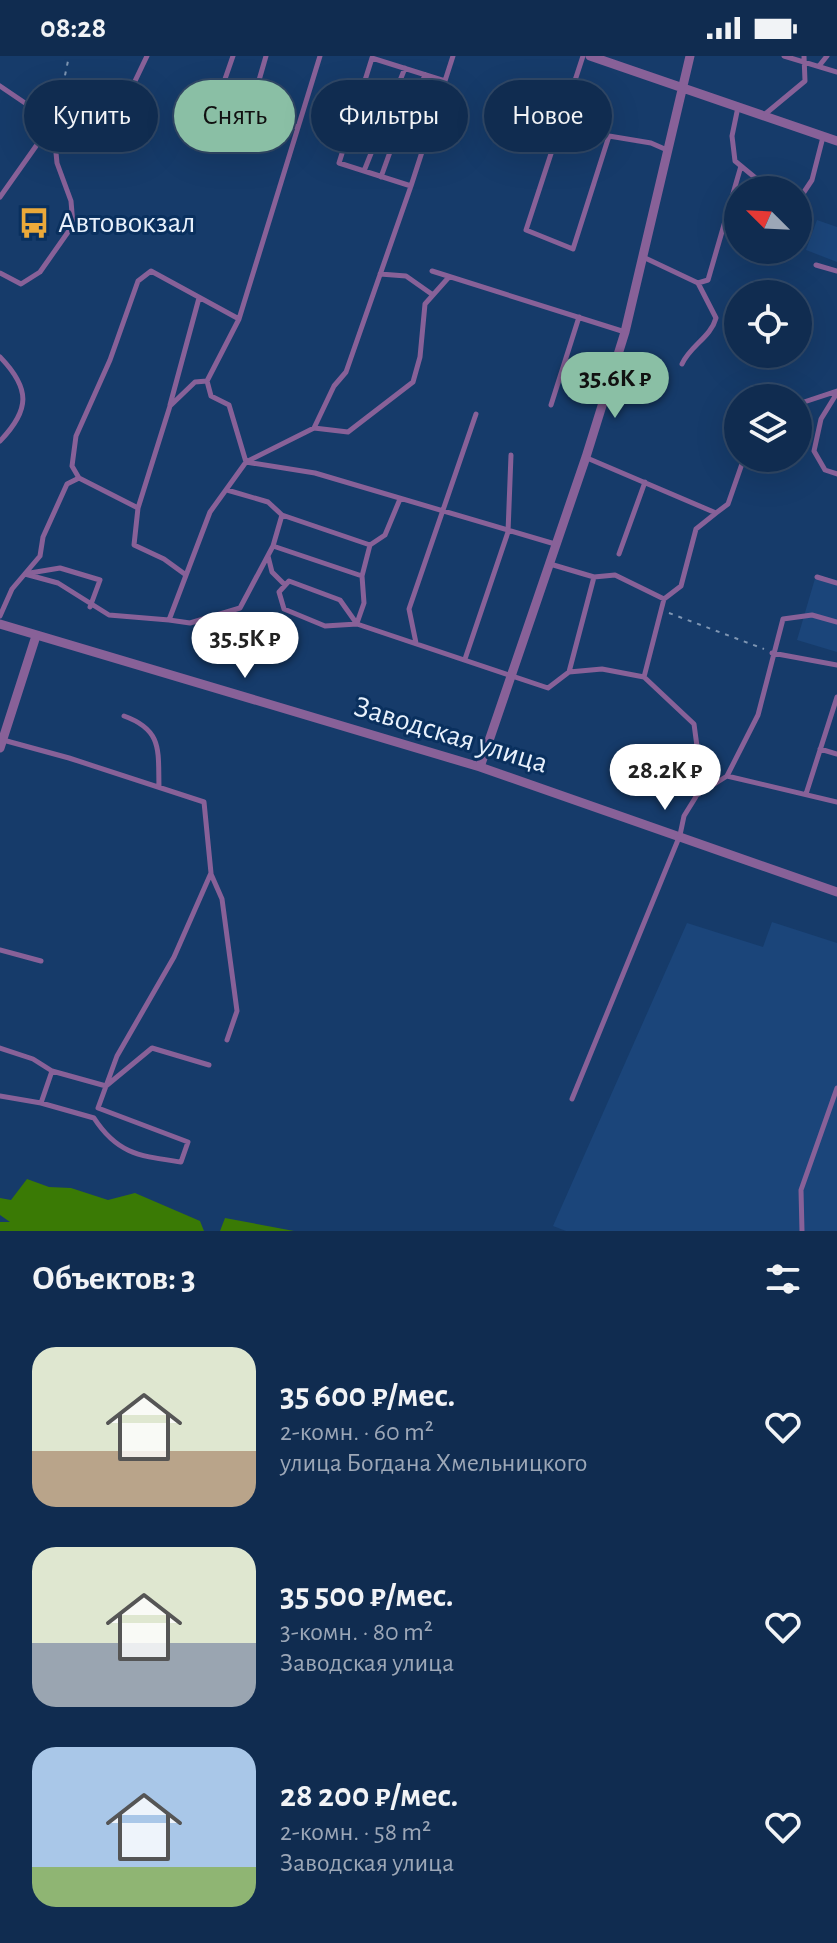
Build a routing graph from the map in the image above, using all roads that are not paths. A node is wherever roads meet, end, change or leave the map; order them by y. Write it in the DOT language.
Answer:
graph roads {
  1 [pos="147,56"];
  2 [pos="233,56"];
  3 [pos="266,56"];
  4 [pos="320,56"];
  5 [pos="453,56"];
  6 [pos="583,56"];
  7 [pos="590,56"];
  8 [pos="690,56"];
  9 [pos="784,56"];
  10 [pos="827,56"];
  11 [pos="605,58"];
  12 [pos="805,59"];
  13 [pos="819,66"];
  14 [pos="405,68"];
  15 [pos="837,72"];
  16 [pos="426,75"];
  17 [pos="136,80"];
  18 [pos="225,80"];
  19 [pos="259,80"];
  20 [pos="365,80"];
  21 [pos="400,80"];
  22 [pos="442,80"];
  23 [pos="445,80"];
  24 [pos="575,80"];
  25 [pos="0,86"];
  26 [pos="683,87"];
  27 [pos="24,102"];
  28 [pos="738,107"];
  29 [pos="764,116"];
  30 [pos="297,127"];
  31 [pos="612,136"];
  32 [pos="823,136"];
  33 [pos="837,141"];
  34 [pos="668,150"];
  35 [pos="32,152"];
  36 [pos="56,152"];
  37 [pos="342,152"];
  38 [pos="371,152"];
  39 [pos="422,152"];
  40 [pos="551,152"];
  41 [pos="604,152"];
  42 [pos="741,166"];
  43 [pos="364,171"];
  44 [pos="753,176"];
  45 [pos="381,177"];
  46 [pos="812,180"];
  47 [pos="411,186"];
  48 [pos="0,197"];
  49 [pos="643,256"];
  50 [pos="816,265"];
  51 [pos="432,271"];
  52 [pos="837,271"];
  53 [pos="0,273"];
  54 [pos="380,274"];
  55 [pos="449,277"];
  56 [pos="698,283"];
  57 [pos="433,295"];
  58 [pos="199,298"];
  59 [pos="579,317"];
  60 [pos="239,319"];
  61 [pos="625,332"];
  62 [pos="0,357"];
  63 [pos="682,364"];
  64 [pos="207,381"];
  65 [pos="837,392"];
  66 [pos="812,400"];
  67 [pos="551,405"];
  68 [pos="170,406"];
  69 [pos="476,414"];
  70 [pos="314,428"];
  71 [pos="0,441"];
  72 [pos="511,455"];
  73 [pos="586,457"];
  74 [pos="246,462"];
  75 [pos="739,472"];
  76 [pos="837,474"];
  77 [pos="79,478"];
  78 [pos="645,482"];
  79 [pos="227,490"];
  80 [pos="400,499"];
  81 [pos="138,508"];
  82 [pos="443,512"];
  83 [pos="716,513"];
  84 [pos="282,515"];
  85 [pos="508,532"];
  86 [pos="370,545"];
  87 [pos="556,545"];
  88 [pos="273,546"];
  89 [pos="619,554"];
  90 [pos="268,556"];
  91 [pos="549,564"];
  92 [pos="25,574"];
  93 [pos="186,575"];
  94 [pos="362,576"];
  95 [pos="594,577"];
  96 [pos="817,577"];
  97 [pos="837,583"];
  98 [pos="285,585"];
  99 [pos="664,599"];
  100 [pos="90,607"];
  101 [pos="0,616"];
  102 [pos="169,620"];
  103 [pos="837,622"];
  104 [pos="357,624"];
  105 [pos="36,636"];
  106 [pos="416,644"];
  107 [pos="772,653"];
  108 [pos="465,659"];
  109 [pos="837,665"];
  110 [pos="569,672"];
  111 [pos="513,675"];
  112 [pos="644,677"];
  113 [pos="837,697"];
  114 [pos="124,716"];
  115 [pos="1,744"];
  116 [pos="820,749"];
  117 [pos="837,754"];
  118 [pos="480,767"];
  119 [pos="727,776"];
  120 [pos="159,787"];
  121 [pos="806,794"];
  122 [pos="697,795"];
  123 [pos="837,802"];
  124 [pos="680,835"];
  125 [pos="211,873"];
  126 [pos="837,892"];
  127 [pos="0,950"];
  128 [pos="41,961"];
  129 [pos="227,1040"];
  130 [pos="0,1048"];
  131 [pos="209,1065"];
  132 [pos="52,1071"];
  133 [pos="106,1086"];
  134 [pos="837,1088"];
  135 [pos="0,1096"];
  136 [pos="572,1099"];
  137 [pos="41,1103"];
  138 [pos="98,1108"];
  139 [pos="94,1118"];
  140 [pos="802,1231"];
  1 -- 17 [label="lane"];
  2 -- 18 [label="lane"];
  3 -- 19 [label="lane"];
  4 -- 30 [label="lane"];
  5 -- 23 [label="lane"];
  6 -- 24 [label="lane"];
  7 -- 11 [label="street"];
  8 -- 26 [label="street"];
  9 -- 12 [label="lane"];
  10 -- 13 [label="lane"];
  11 -- 26 [label="street"];
  12 -- 13 [label="lane"];
  12 -- 29 [label="lane"];
  13 -- 15 [label="lane"];
  14 -- 16 [label="lane"];
  14 -- 20 [label="lane"];
  14 -- 21 [label="lane"];
  16 -- 22 [label="lane"];
  16 -- 45 [label="lane"];
  25 -- 27 [label="lane"];
  26 -- 28 [label="street"];
  26 -- 34 [label="street"];
  28 -- 29 [label="street"];
  28 -- 42 [label="lane"];
  29 -- 32 [label="street"];
  30 -- 60 [label="lane"];
  31 -- 34 [label="lane"];
  32 -- 33 [label="street"];
  32 -- 46 [label="lane"];
  34 -- 49 [label="street"];
  35 -- 48 [label="lane"];
  36 -- 53 [label="lane"];
  37 -- 43 [label="lane"];
  38 -- 43 [label="lane"];
  39 -- 47 [label="lane"];
  40 -- 41 [label="lane"];
  42 -- 44 [label="lane"];
  42 -- 56 [label="lane"];
  43 -- 45 [label="lane"];
  45 -- 47 [label="lane"];
  47 -- 54 [label="lane"];
  49 -- 56 [label="lane"];
  49 -- 61 [label="street"];
  50 -- 52 [label="lane"];
  51 -- 55 [label="lane"];
  54 -- 57 [label="lane"];
  54 -- 70 [label="lane"];
  55 -- 57 [label="lane"];
  55 -- 59 [label="lane"];
  56 -- 63 [label="lane"];
  57 -- 70 [label="lane"];
  58 -- 60 [label="lane"];
  58 -- 68 [label="lane"];
  58 -- 77 [label="lane"];
  59 -- 61 [label="lane"];
  59 -- 67 [label="lane"];
  60 -- 64 [label="lane"];
  61 -- 73 [label="street"];
  62 -- 71 [label="lane"];
  64 -- 68 [label="lane"];
  64 -- 74 [label="lane"];
  65 -- 66 [label="lane"];
  65 -- 76 [label="lane"];
  68 -- 81 [label="lane"];
  69 -- 82 [label="lane"];
  70 -- 74 [label="lane"];
  72 -- 85 [label="lane"];
  73 -- 78 [label="lane"];
  73 -- 87 [label="street"];
  74 -- 79 [label="lane"];
  74 -- 80 [label="lane"];
  75 -- 83 [label="lane"];
  77 -- 81 [label="lane"];
  77 -- 92 [label="lane"];
  78 -- 83 [label="lane"];
  78 -- 89 [label="lane"];
  79 -- 84 [label="lane"];
  79 -- 93 [label="lane"];
  80 -- 82 [label="lane"];
  80 -- 86 [label="lane"];
  81 -- 93 [label="lane"];
  82 -- 85 [label="lane"];
  82 -- 106 [label="lane"];
  83 -- 99 [label="lane"];
  84 -- 86 [label="lane"];
  84 -- 88 [label="lane"];
  85 -- 87 [label="lane"];
  85 -- 108 [label="lane"];
  86 -- 94 [label="lane"];
  87 -- 91 [label="street"];
  88 -- 90 [label="lane"];
  88 -- 94 [label="lane"];
  90 -- 98 [label="lane"];
  90 -- 102 [label="lane"];
  91 -- 95 [label="lane"];
  91 -- 111 [label="street"];
  92 -- 100 [label="lane"];
  92 -- 100 [label="lane"];
  92 -- 101 [label="lane"];
  93 -- 102 [label="lane"];
  94 -- 104 [label="lane"];
  95 -- 99 [label="lane"];
  95 -- 110 [label="lane"];
  96 -- 97 [label="lane"];
  98 -- 104 [label="lane"];
  98 -- 104 [label="lane"];
  99 -- 112 [label="lane"];
  100 -- 102 [label="lane"];
  101 -- 105 [label="street, Заводская улица"];
  103 -- 107 [label="lane"];
  104 -- 106 [label="lane"];
  105 -- 115 [label="street"];
  105 -- 118 [label="street, Заводская улица"];
  106 -- 108 [label="lane"];
  107 -- 109 [label="lane"];
  107 -- 119 [label="lane"];
  108 -- 111 [label="lane"];
  110 -- 111 [label="lane"];
  110 -- 112 [label="lane"];
  111 -- 118 [label="street"];
  112 -- 122 [label="lane"];
  113 -- 116 [label="lane"];
  114 -- 120 [label="lane"];
  115 -- 120 [label="lane"];
  116 -- 117 [label="lane"];
  116 -- 121 [label="lane"];
  118 -- 124 [label="street, Заводская улица"];
  119 -- 121 [label="lane"];
  119 -- 122 [label="lane"];
  120 -- 125 [label="lane"];
  121 -- 123 [label="lane"];
  122 -- 124 [label="lane"];
  124 -- 126 [label="street, Заводская улица"];
  124 -- 136 [label="lane"];
  125 -- 129 [label="lane"];
  125 -- 133 [label="lane"];
  127 -- 128 [label="lane"];
  130 -- 132 [label="lane"];
  131 -- 133 [label="lane"];
  132 -- 133 [label="lane"];
  132 -- 137 [label="lane"];
  133 -- 138 [label="lane"];
  134 -- 140 [label="lane"];
  135 -- 137 [label="lane"];
  137 -- 139 [label="lane"];
  138 -- 139 [label="lane"];
  138 -- 139 [label="lane"];
}
